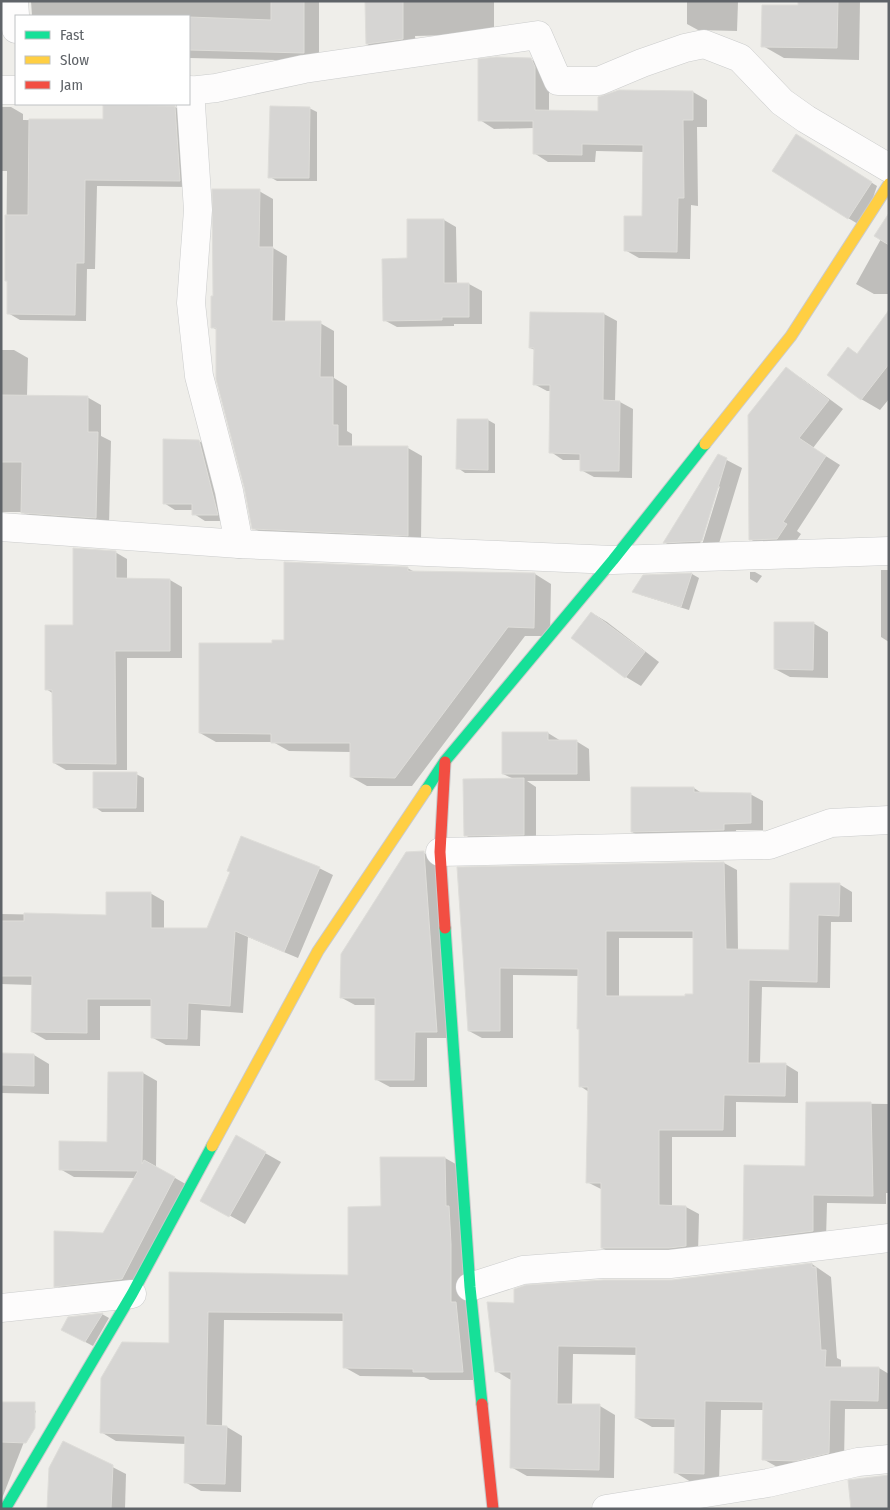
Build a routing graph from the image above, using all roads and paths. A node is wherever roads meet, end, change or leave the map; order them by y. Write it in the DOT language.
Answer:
graph roads {
  1 [pos="14,1"];
  2 [pos="15,15"];
  3 [pos="1,90"];
  4 [pos="15,90"];
  5 [pos="190,90"];
  6 [pos="889,168"];
  7 [pos="889,184"];
  8 [pos="1,527"];
  9 [pos="239,544"];
  10 [pos="889,551"];
  11 [pos="613,560"];
  12 [pos="445,761"];
  13 [pos="889,820"];
  14 [pos="440,852"];
  15 [pos="889,1238"];
  16 [pos="470,1287"];
  17 [pos="132,1294"];
  18 [pos="1,1308"];
  19 [pos="889,1459"];
  20 [pos="5,1509"];
  21 [pos="493,1509"];
  22 [pos="606,1509"];
  1 -- 2 [label="street"];
  3 -- 4 [label="street"];
  5 -- 6 [label="street"];
  5 -- 9 [label="street"];
  7 -- 11 [label="street"];
  8 -- 9 [label="street"];
  9 -- 11 [label="street"];
  10 -- 11 [label="street"];
  11 -- 12 [label="street"];
  12 -- 14 [label="street"];
  12 -- 17 [label="street"];
  13 -- 14 [label="street"];
  14 -- 16 [label="street"];
  15 -- 16 [label="street"];
  16 -- 21 [label="street"];
  17 -- 18 [label="street"];
  17 -- 20 [label="street"];
  19 -- 22 [label="street"];
}
